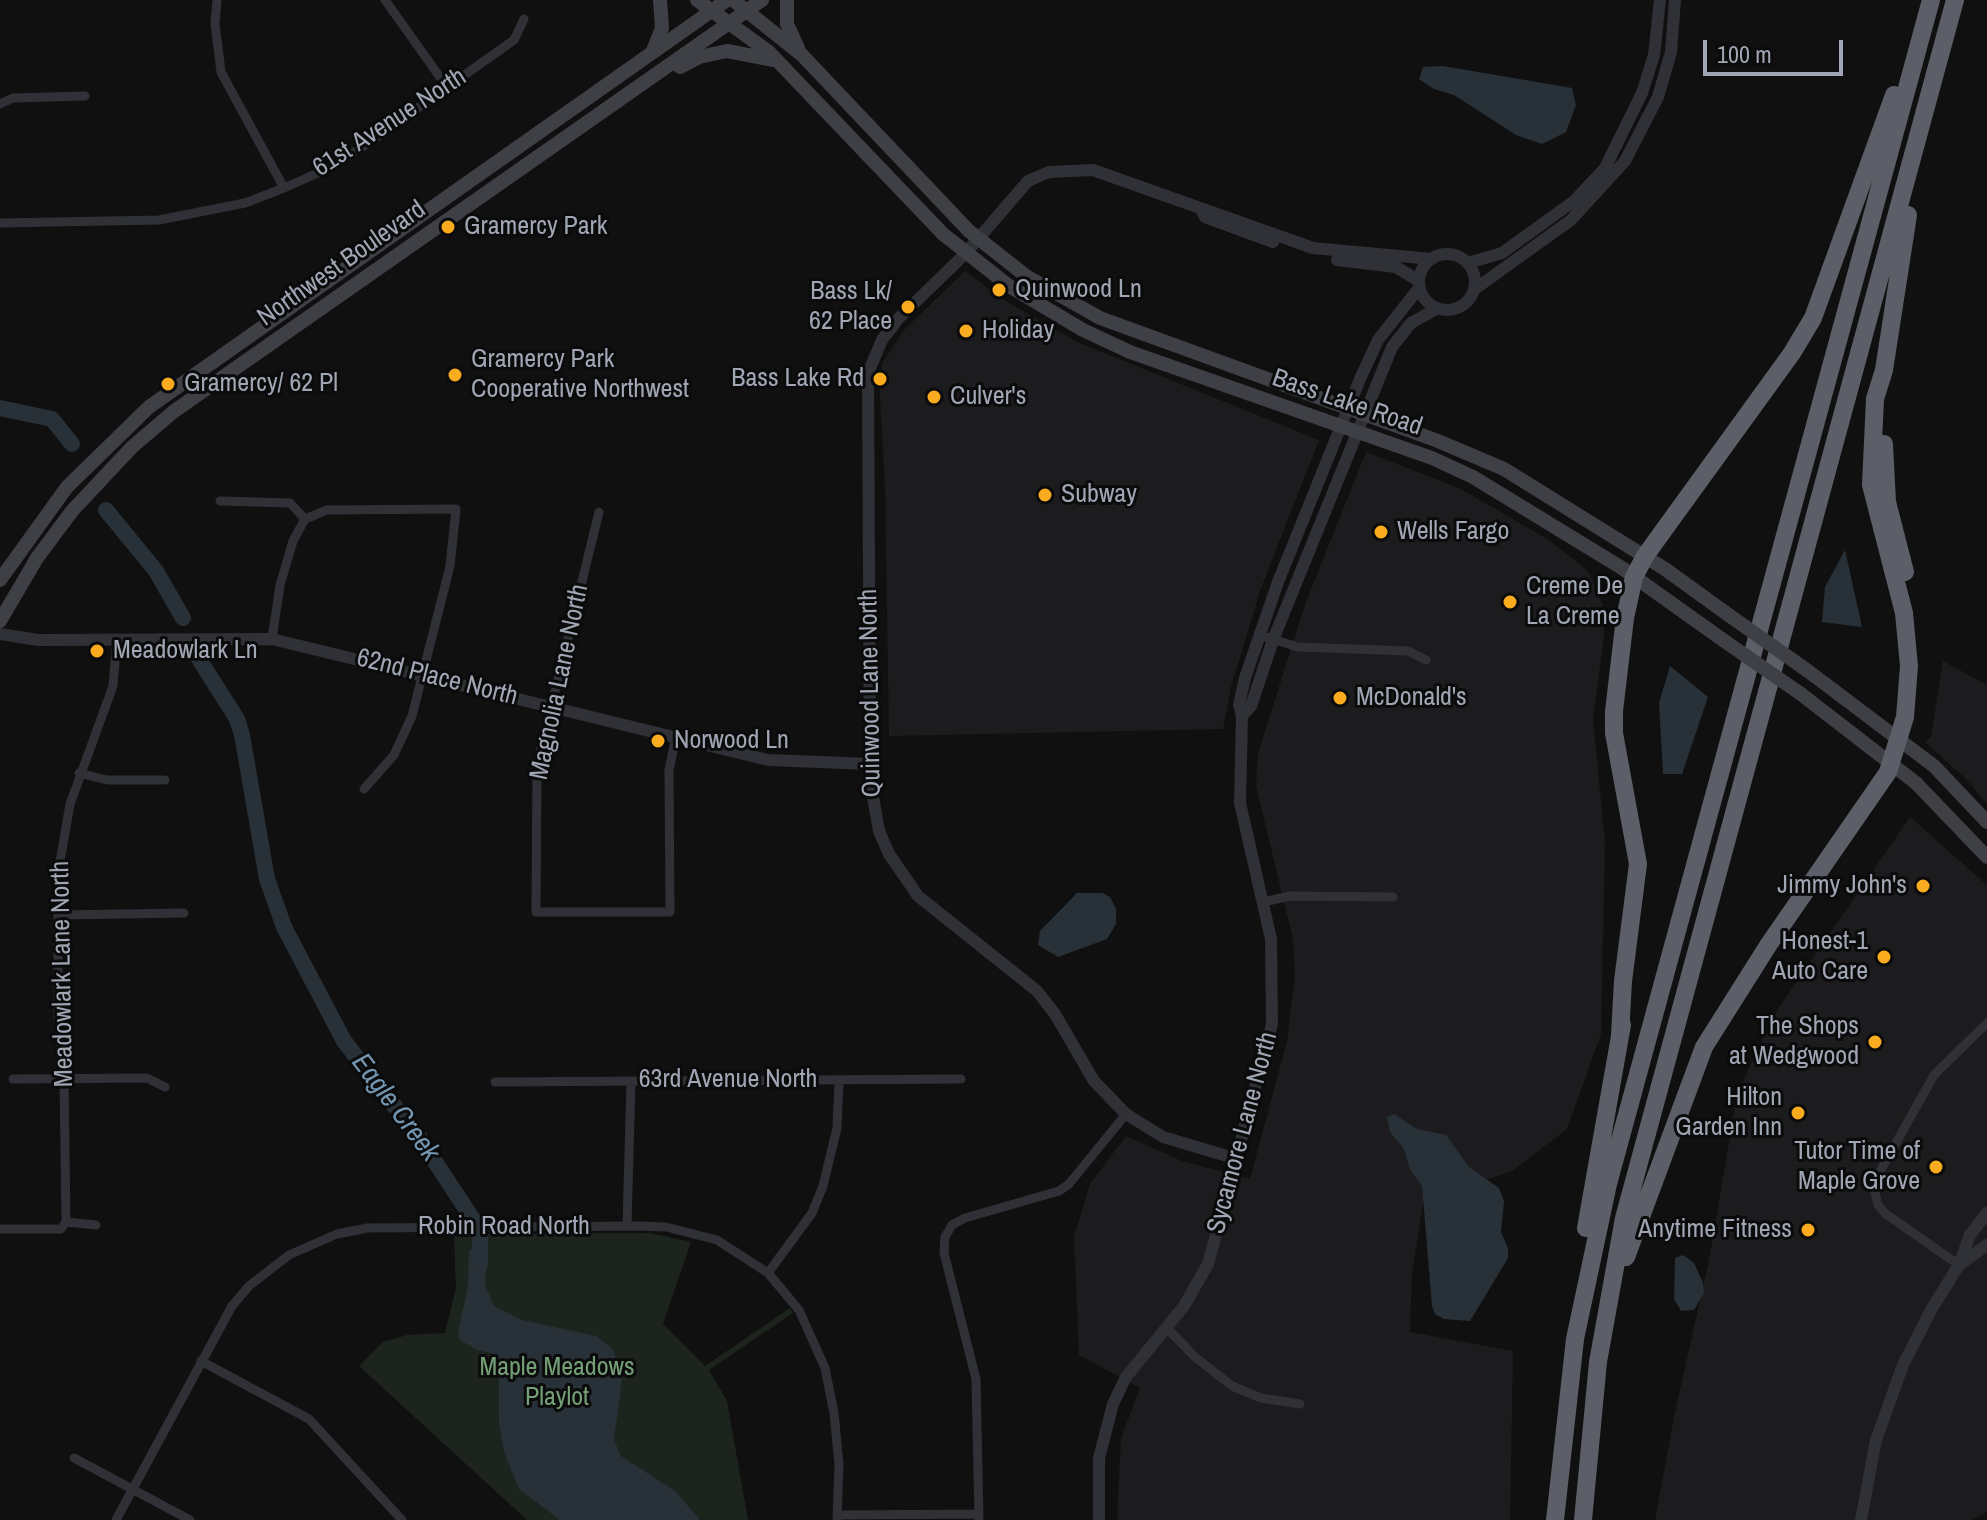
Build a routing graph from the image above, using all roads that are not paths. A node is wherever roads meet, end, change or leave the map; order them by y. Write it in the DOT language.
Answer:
graph roads {
  1 [pos="217,0"];
  2 [pos="385,0"];
  3 [pos="660,0"];
  4 [pos="697,0"];
  5 [pos="727,0"];
  6 [pos="733,0"];
  7 [pos="762,0"];
  8 [pos="787,0"];
  9 [pos="1660,0"];
  10 [pos="1675,0"];
  11 [pos="1931,0"];
  12 [pos="1955,0"];
  13 [pos="713,10"];
  14 [pos="747,10"];
  15 [pos="524,19"];
  16 [pos="731,21"];
  17 [pos="1925,23"];
  18 [pos="1946,36"];
  19 [pos="652,53"];
  20 [pos="802,55"];
  21 [pos="780,62"];
  22 [pos="447,87"];
  23 [pos="85,96"];
  24 [pos="0,104"];
  25 [pos="594,117"];
  26 [pos="488,168"];
  27 [pos="284,188"];
  28 [pos="0,223"];
  29 [pos="978,239"];
  30 [pos="1308,250"];
  31 [pos="965,254"];
  32 [pos="1432,259"];
  33 [pos="1468,263"];
  34 [pos="358,282"];
  35 [pos="1419,285"];
  36 [pos="1475,289"];
  37 [pos="1438,308"];
  38 [pos="1356,412"];
  39 [pos="1350,428"];
  40 [pos="220,501"];
  41 [pos="599,512"];
  42 [pos="305,519"];
  43 [pos="1645,556"];
  44 [pos="1634,577"];
  45 [pos="0,580"];
  46 [pos="0,621"];
  47 [pos="0,634"];
  48 [pos="1259,635"];
  49 [pos="117,638"];
  50 [pos="272,639"];
  51 [pos="1273,640"];
  52 [pos="1426,660"];
  53 [pos="423,674"];
  54 [pos="552,706"];
  55 [pos="1242,716"];
  56 [pos="676,737"];
  57 [pos="1898,737"];
  58 [pos="1891,762"];
  59 [pos="870,764"];
  60 [pos="79,773"];
  61 [pos="165,780"];
  62 [pos="364,789"];
  63 [pos="1987,822"];
  64 [pos="1987,857"];
  65 [pos="1393,897"];
  66 [pos="1263,902"];
  67 [pos="184,913"];
  68 [pos="58,915"];
  69 [pos="1987,1023"];
  70 [pos="13,1079"];
  71 [pos="64,1079"];
  72 [pos="961,1079"];
  73 [pos="839,1080"];
  74 [pos="631,1081"];
  75 [pos="495,1082"];
  76 [pos="165,1087"];
  77 [pos="1126,1114"];
  78 [pos="1237,1159"];
  79 [pos="1987,1213"];
  80 [pos="66,1222"];
  81 [pos="96,1225"];
  82 [pos="627,1226"];
  83 [pos="0,1229"];
  84 [pos="1987,1245"];
  85 [pos="1959,1265"];
  86 [pos="768,1273"];
  87 [pos="1605,1317"];
  88 [pos="1166,1327"];
  89 [pos="201,1361"];
  90 [pos="1300,1404"];
  91 [pos="1562,1437"];
  92 [pos="74,1458"];
  93 [pos="133,1489"];
  94 [pos="979,1517"];
  95 [pos="837,1518"];
  96 [pos="116,1520"];
  97 [pos="190,1520"];
  98 [pos="402,1520"];
  99 [pos="1099,1520"];
  100 [pos="1555,1520"];
  101 [pos="1583,1520"];
  102 [pos="1861,1520"];
  1 -- 27 [label="street"];
  2 -- 22 [label="street"];
  3 -- 19 [label="main road"];
  4 -- 13 [label="main road, Bass Lake Road"];
  5 -- 13 [label="main road, Northwest Boulevard"];
  6 -- 14 [label="main road, Bass Lake Road"];
  7 -- 14 [label="main road, Northwest Boulevard"];
  8 -- 20 [label="main road"];
  9 -- 33 [label="street"];
  10 -- 36 [label="street"];
  11 -- 17 [label="highway"];
  12 -- 18 [label="highway"];
  13 -- 16 [label="main road, Bass Lake Road"];
  13 -- 19 [label="main road, Northwest Boulevard"];
  14 -- 16 [label="main road, Northwest Boulevard"];
  14 -- 20 [label="main road, Bass Lake Road"];
  15 -- 22 [label="street, 61st Avenue North"];
  16 -- 21 [label="main road, Bass Lake Road"];
  16 -- 25 [label="main road, Northwest Boulevard"];
  17 -- 43 [label="highway"];
  17 -- 91 [label="highway"];
  18 -- 57 [label="highway"];
  18 -- 87 [label="highway"];
  19 -- 26 [label="main road, Northwest Boulevard"];
  20 -- 29 [label="main road, Bass Lake Road"];
  21 -- 25 [label="main road"];
  21 -- 31 [label="main road, Bass Lake Road"];
  22 -- 27 [label="street, 61st Avenue North"];
  23 -- 24 [label="street"];
  25 -- 34 [label="main road, Northwest Boulevard"];
  26 -- 34 [label="main road"];
  26 -- 45 [label="main road, Northwest Boulevard"];
  27 -- 28 [label="street, 61st Avenue North"];
  29 -- 30 [label="street, Quinwood Lane North"];
  29 -- 31 [label="street, Quinwood Lane North"];
  29 -- 38 [label="main road, Bass Lake Road"];
  30 -- 32 [label="street"];
  30 -- 35 [label="street"];
  31 -- 39 [label="main road, Bass Lake Road"];
  31 -- 59 [label="street, Quinwood Lane North"];
  32 -- 33 [label="street"];
  32 -- 35 [label="street"];
  33 -- 36 [label="street"];
  34 -- 46 [label="main road, Northwest Boulevard"];
  35 -- 37 [label="street"];
  35 -- 38 [label="street"];
  36 -- 37 [label="street"];
  37 -- 38 [label="street"];
  38 -- 39 [label="street, Sycamore Lane North"];
  38 -- 43 [label="main road, Bass Lake Road"];
  39 -- 44 [label="main road, Bass Lake Road"];
  39 -- 48 [label="street, Sycamore Lane North"];
  39 -- 51 [label="street, Sycamore Lane North"];
  40 -- 42 [label="street"];
  41 -- 54 [label="street, Magnolia Lane North"];
  42 -- 50 [label="street"];
  42 -- 53 [label="street"];
  43 -- 44 [label="highway"];
  43 -- 57 [label="main road, Bass Lake Road, bridge"];
  44 -- 58 [label="main road, Bass Lake Road, bridge"];
  44 -- 91 [label="highway"];
  47 -- 49 [label="street, 62nd Place North"];
  48 -- 51 [label="street"];
  48 -- 55 [label="street, Sycamore Lane North"];
  49 -- 50 [label="street, 62nd Place North"];
  49 -- 60 [label="street, Meadowlark Lane North"];
  50 -- 53 [label="street, 62nd Place North"];
  51 -- 52 [label="street"];
  51 -- 55 [label="street, Sycamore Lane North"];
  53 -- 54 [label="street, 62nd Place North"];
  53 -- 62 [label="street"];
  54 -- 56 [label="street, 62nd Place North"];
  54 -- 56 [label="street, Magnolia Lane North"];
  55 -- 66 [label="street, Sycamore Lane North"];
  56 -- 59 [label="street, 62nd Place North"];
  57 -- 58 [label="highway"];
  57 -- 63 [label="main road, Bass Lake Road"];
  58 -- 64 [label="main road, Bass Lake Road"];
  58 -- 87 [label="highway"];
  59 -- 77 [label="street, Quinwood Lane North"];
  60 -- 61 [label="street"];
  60 -- 68 [label="street, Meadowlark Lane North"];
  65 -- 66 [label="street"];
  66 -- 78 [label="street, Sycamore Lane North"];
  67 -- 68 [label="street"];
  68 -- 71 [label="street, Meadowlark Lane North"];
  69 -- 85 [label="street"];
  70 -- 71 [label="street"];
  71 -- 76 [label="street"];
  71 -- 80 [label="street, Meadowlark Lane North"];
  72 -- 73 [label="street, 63rd Avenue North"];
  73 -- 74 [label="street, 63rd Avenue North"];
  73 -- 86 [label="street"];
  74 -- 75 [label="street, 63rd Avenue North"];
  74 -- 82 [label="street"];
  77 -- 78 [label="street, Quinwood Lane North"];
  77 -- 94 [label="street"];
  78 -- 88 [label="street, Sycamore Lane North"];
  79 -- 85 [label="street"];
  80 -- 81 [label="street"];
  80 -- 83 [label="street"];
  82 -- 86 [label="street, Robin Road North"];
  82 -- 89 [label="street, Robin Road North"];
  84 -- 85 [label="street"];
  85 -- 102 [label="street"];
  86 -- 95 [label="street, Robin Road North"];
  87 -- 101 [label="highway"];
  88 -- 90 [label="street"];
  88 -- 99 [label="street, Sycamore Lane North"];
  89 -- 93 [label="street, Robin Road North"];
  89 -- 98 [label="street"];
  91 -- 100 [label="highway"];
  92 -- 93 [label="street"];
  93 -- 96 [label="street, Robin Road North"];
  93 -- 97 [label="street"];
  94 -- 95 [label="street"];
}
